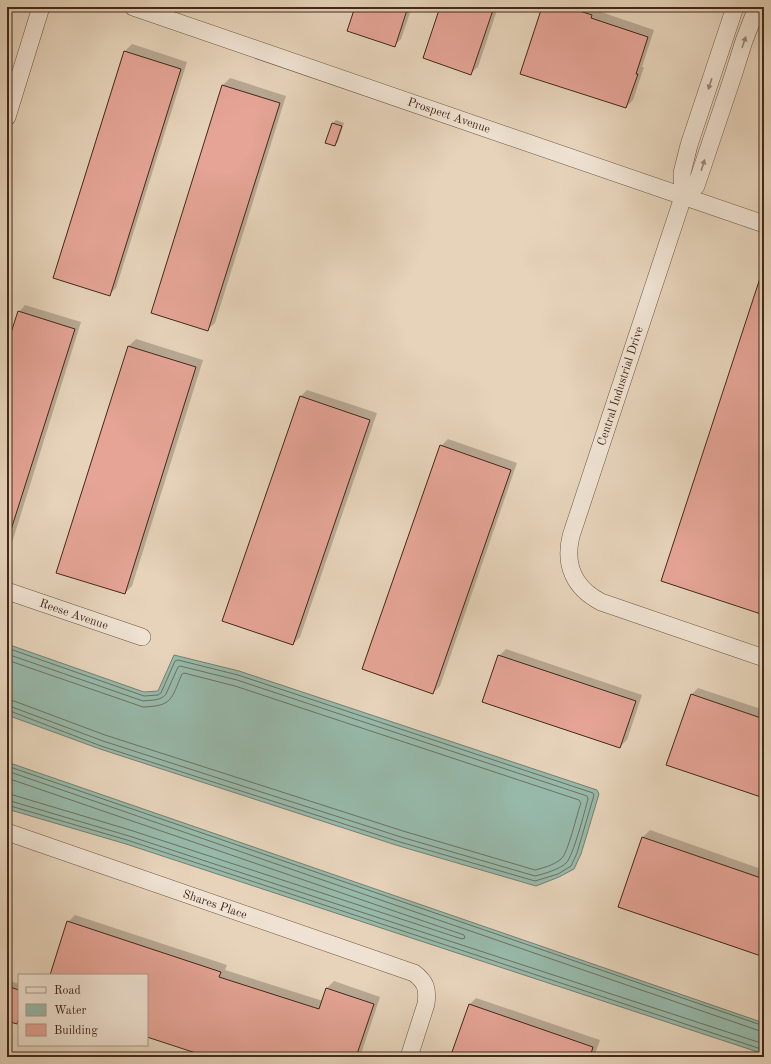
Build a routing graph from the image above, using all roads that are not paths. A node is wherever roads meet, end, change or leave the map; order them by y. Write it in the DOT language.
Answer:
graph roads {
  1 [pos="42,7"];
  2 [pos="133,7"];
  3 [pos="735,7"];
  4 [pos="757,7"];
  5 [pos="7,117"];
  6 [pos="683,197"];
  7 [pos="764,224"];
  8 [pos="7,591"];
  9 [pos="142,637"];
  10 [pos="764,658"];
  11 [pos="7,832"];
  12 [pos="409,1057"];
  1 -- 5 [label="street"];
  2 -- 6 [label="street, Prospect Avenue"];
  3 -- 6 [label="street, Central Industrial Drive, one-way"];
  6 -- 4 [label="street, Central Industrial Drive, one-way"];
  6 -- 7 [label="street, Prospect Avenue"];
  6 -- 10 [label="street, Central Industrial Drive"];
  8 -- 9 [label="street, Reese Avenue"];
  11 -- 12 [label="street, Shares Place"];
}
